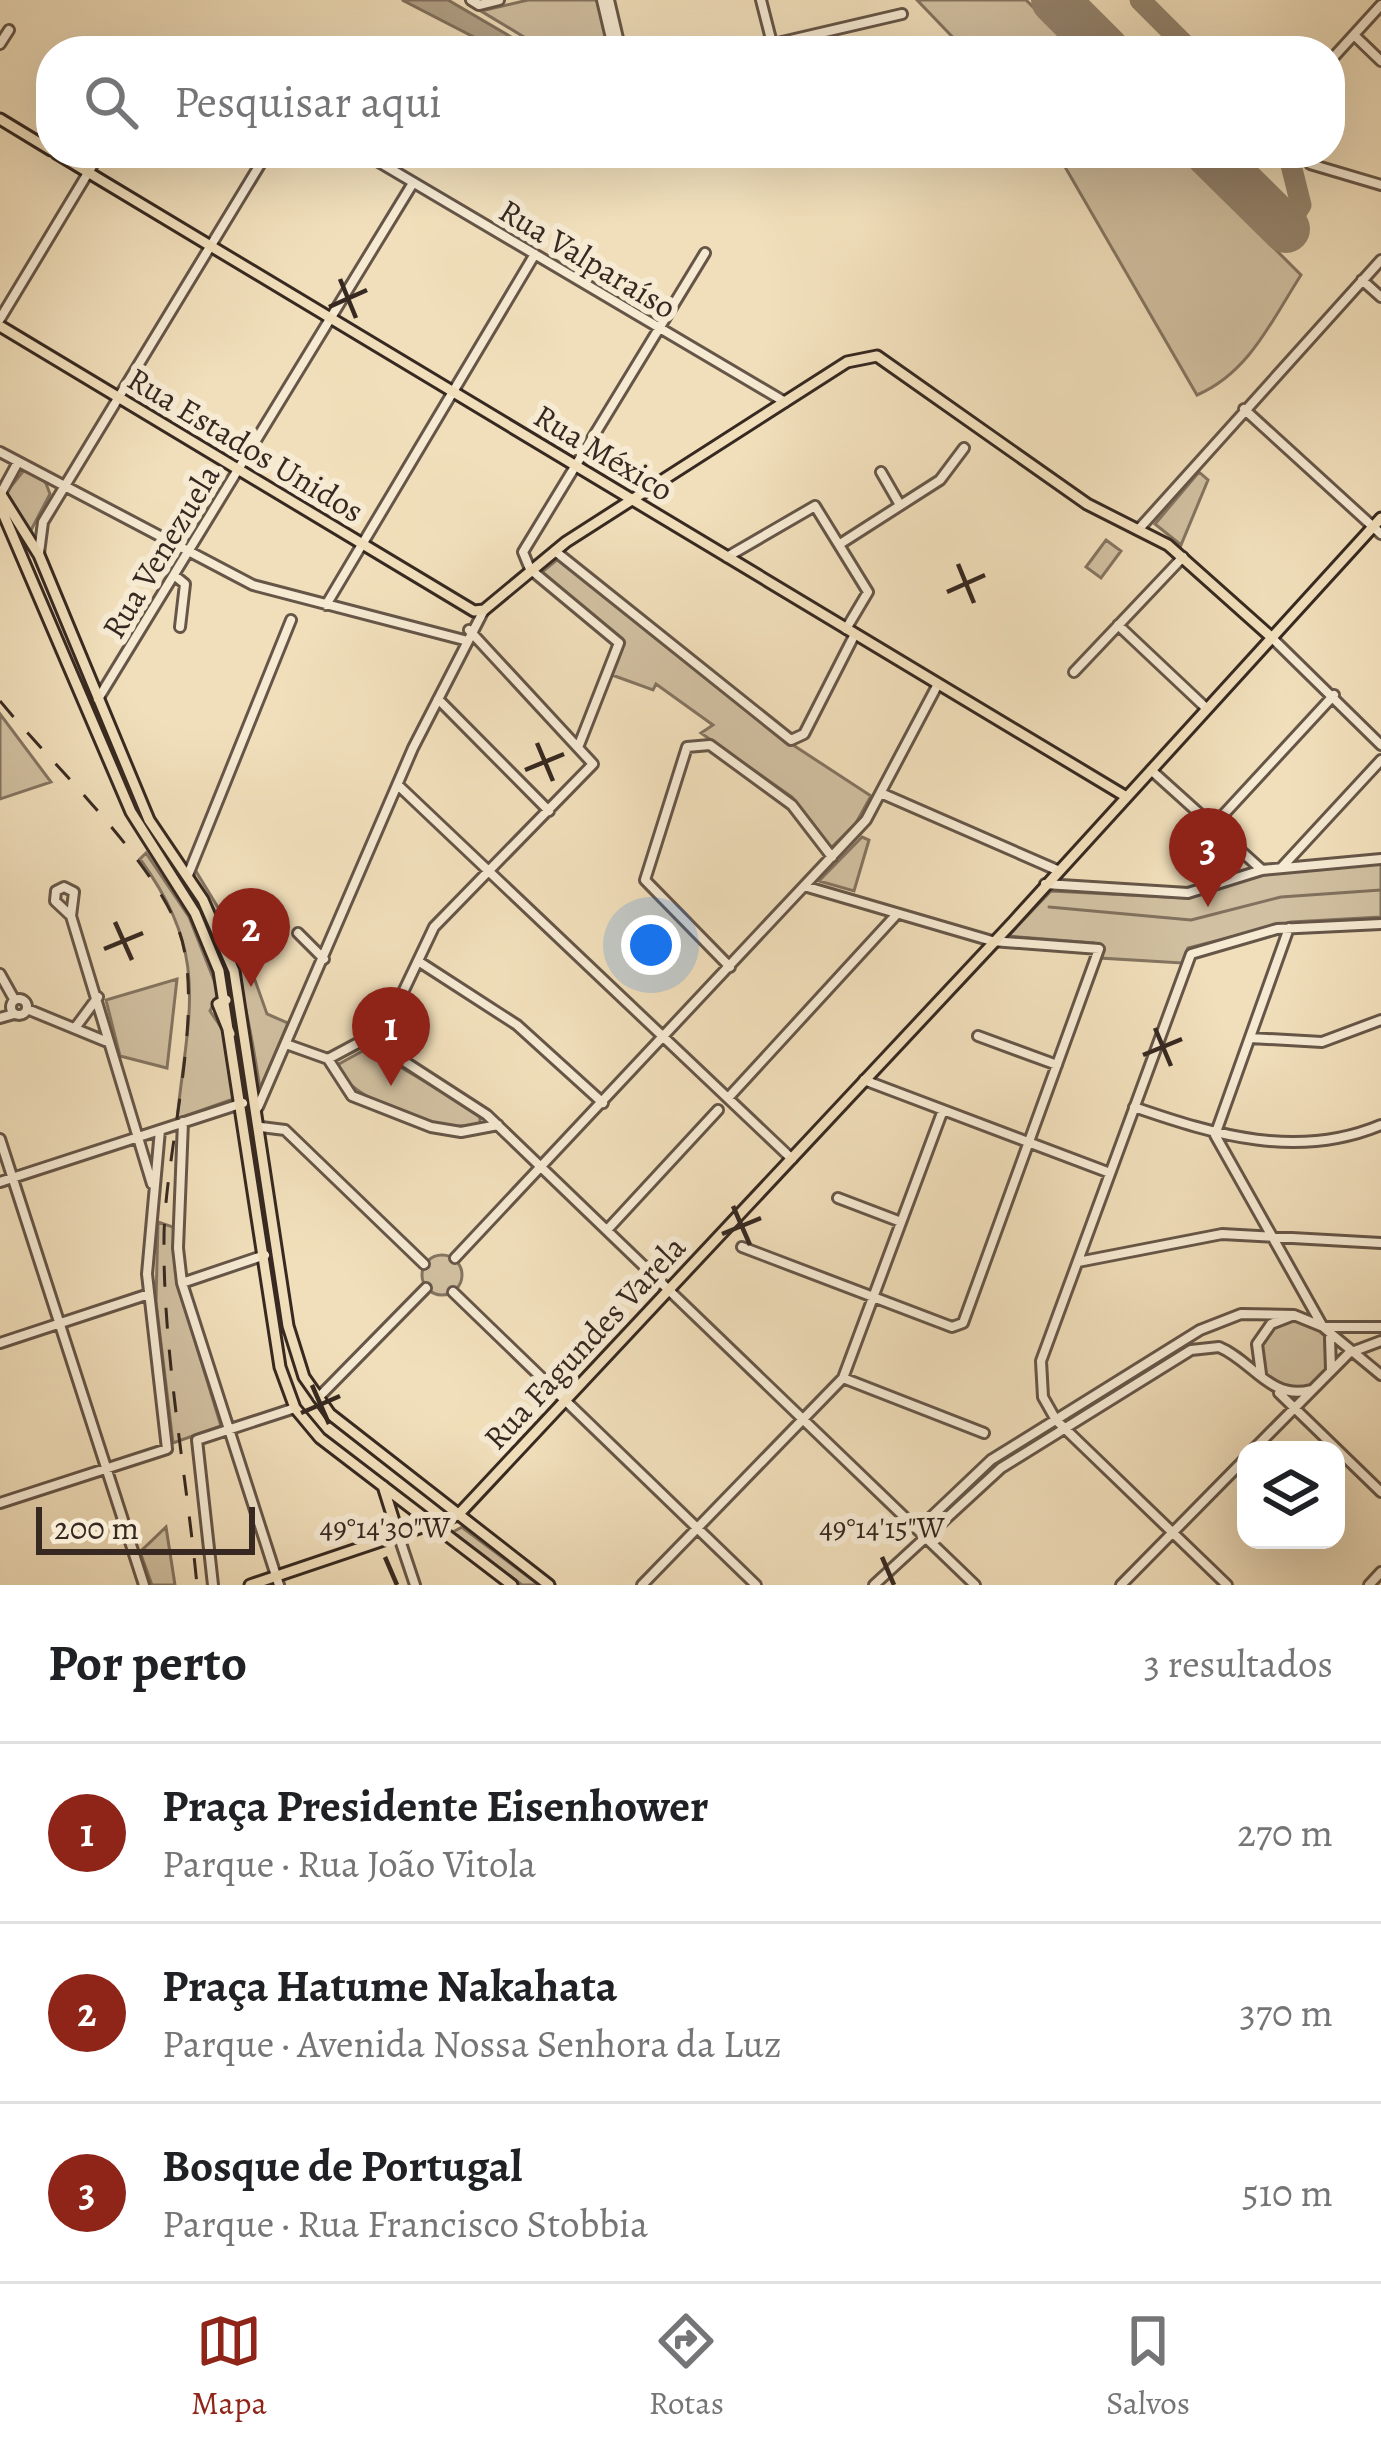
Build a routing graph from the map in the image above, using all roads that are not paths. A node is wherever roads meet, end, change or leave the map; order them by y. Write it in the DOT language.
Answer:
graph roads {
  1 [pos="471,0"];
  2 [pos="499,0"];
  3 [pos="606,0"];
  4 [pos="761,0"];
  5 [pos="1381,5"];
  6 [pos="902,14"];
  7 [pos="9,30"];
  8 [pos="1354,35"];
  9 [pos="614,36"];
  10 [pos="770,36"];
  11 [pos="819,36"];
  12 [pos="0,44"];
  13 [pos="1345,45"];
  14 [pos="1381,61"];
  15 [pos="0,119"];
  16 [pos="36,141"];
  17 [pos="80,168"];
  18 [pos="91,168"];
  19 [pos="258,168"];
  20 [pos="388,168"];
  21 [pos="1324,168"];
  22 [pos="88,173"];
  23 [pos="413,183"];
  24 [pos="1381,184"];
  25 [pos="210,246"];
  26 [pos="705,253"];
  27 [pos="535,254"];
  28 [pos="1381,260"];
  29 [pos="1362,280"];
  30 [pos="1381,297"];
  31 [pos="331,318"];
  32 [pos="0,322"];
  33 [pos="659,328"];
  34 [pos="453,392"];
  35 [pos="118,398"];
  36 [pos="785,402"];
  37 [pos="1244,410"];
  38 [pos="964,448"];
  39 [pos="0,452"];
  40 [pos="18,462"];
  41 [pos="575,466"];
  42 [pos="238,470"];
  43 [pos="880,472"];
  44 [pos="47,477"];
  45 [pos="64,486"];
  46 [pos="612,488"];
  47 [pos="0,494"];
  48 [pos="632,500"];
  49 [pos="54,502"];
  50 [pos="899,505"];
  51 [pos="0,506"];
  52 [pos="600,520"];
  53 [pos="1378,526"];
  54 [pos="1137,531"];
  55 [pos="840,544"];
  56 [pos="362,546"];
  57 [pos="554,550"];
  58 [pos="188,551"];
  59 [pos="39,555"];
  60 [pos="1183,556"];
  61 [pos="727,557"];
  62 [pos="530,568"];
  63 [pos="174,575"];
  64 [pos="326,605"];
  65 [pos="464,608"];
  66 [pos="484,610"];
  67 [pos="291,620"];
  68 [pos="1118,625"];
  69 [pos="181,627"];
  70 [pos="851,631"];
  71 [pos="467,635"];
  72 [pos="1271,637"];
  73 [pos="1074,671"];
  74 [pos="938,684"];
  75 [pos="1334,695"];
  76 [pos="98,699"];
  77 [pos="438,699"];
  78 [pos="1206,708"];
  79 [pos="579,745"];
  80 [pos="1381,745"];
  81 [pos="1381,760"];
  82 [pos="1150,769"];
  83 [pos="400,787"];
  84 [pos="882,794"];
  85 [pos="1125,796"];
  86 [pos="549,812"];
  87 [pos="1213,826"];
  88 [pos="832,856"];
  89 [pos="1381,859"];
  90 [pos="1281,868"];
  91 [pos="1058,870"];
  92 [pos="1262,870"];
  93 [pos="489,871"];
  94 [pos="188,875"];
  95 [pos="1044,884"];
  96 [pos="804,886"];
  97 [pos="897,914"];
  98 [pos="71,916"];
  99 [pos="1381,925"];
  100 [pos="1289,928"];
  101 [pos="298,932"];
  102 [pos="992,941"];
  103 [pos="324,959"];
  104 [pos="418,961"];
  105 [pos="730,967"];
  106 [pos="0,974"];
  107 [pos="93,983"];
  108 [pos="98,997"];
  109 [pos="15,999"];
  110 [pos="226,1000"];
  111 [pos="90,1006"];
  112 [pos="27,1009"];
  113 [pos="243,1010"];
  114 [pos="14,1014"];
  115 [pos="0,1018"];
  116 [pos="1381,1020"];
  117 [pos="75,1028"];
  118 [pos="978,1036"];
  119 [pos="664,1037"];
  120 [pos="368,1038"];
  121 [pos="1250,1038"];
  122 [pos="106,1042"];
  123 [pos="286,1044"];
  124 [pos="328,1059"];
  125 [pos="1057,1065"];
  126 [pos="864,1080"];
  127 [pos="728,1098"];
  128 [pos="243,1103"];
  129 [pos="603,1103"];
  130 [pos="258,1107"];
  131 [pos="1134,1107"];
  132 [pos="718,1110"];
  133 [pos="943,1110"];
  134 [pos="183,1123"];
  135 [pos="498,1125"];
  136 [pos="1381,1125"];
  137 [pos="261,1127"];
  138 [pos="160,1130"];
  139 [pos="1215,1135"];
  140 [pos="0,1138"];
  141 [pos="137,1138"];
  142 [pos="1029,1142"];
  143 [pos="792,1159"];
  144 [pos="253,1168"];
  145 [pos="543,1168"];
  146 [pos="268,1171"];
  147 [pos="1110,1173"];
  148 [pos="13,1178"];
  149 [pos="0,1182"];
  150 [pos="153,1189"];
  151 [pos="838,1198"];
  152 [pos="901,1222"];
  153 [pos="607,1230"];
  154 [pos="1274,1237"];
  155 [pos="1381,1243"];
  156 [pos="742,1247"];
  157 [pos="265,1256"];
  158 [pos="455,1258"];
  159 [pos="1076,1262"];
  160 [pos="424,1264"];
  161 [pos="182,1283"];
  162 [pos="426,1288"];
  163 [pos="670,1291"];
  164 [pos="453,1292"];
  165 [pos="149,1294"];
  166 [pos="1307,1295"];
  167 [pos="873,1297"];
  168 [pos="1297,1315"];
  169 [pos="60,1323"];
  170 [pos="1323,1327"];
  171 [pos="1381,1327"];
  172 [pos="1381,1341"];
  173 [pos="0,1343"];
  174 [pos="1349,1353"];
  175 [pos="1330,1372"];
  176 [pos="1381,1375"];
  177 [pos="843,1378"];
  178 [pos="1269,1384"];
  179 [pos="1311,1390"];
  180 [pos="317,1400"];
  181 [pos="566,1401"];
  182 [pos="295,1408"];
  183 [pos="1294,1408"];
  184 [pos="803,1419"];
  185 [pos="1056,1420"];
  186 [pos="1065,1429"];
  187 [pos="227,1430"];
  188 [pos="984,1433"];
  189 [pos="354,1435"];
  190 [pos="1262,1441"];
  191 [pos="341,1455"];
  192 [pos="1237,1467"];
  193 [pos="107,1469"];
  194 [pos="383,1486"];
  195 [pos="1381,1492"];
  196 [pos="0,1504"];
  197 [pos="458,1515"];
  198 [pos="434,1526"];
  199 [pos="697,1528"];
  200 [pos="1172,1533"];
  201 [pos="923,1535"];
  202 [pos="399,1537"];
  203 [pos="502,1549"];
  204 [pos="523,1565"];
  205 [pos="489,1567"];
  206 [pos="1381,1572"];
  207 [pos="277,1581"];
  208 [pos="511,1584"];
  209 [pos="144,1585"];
  210 [pos="213,1585"];
  211 [pos="250,1585"];
  212 [pos="415,1585"];
  213 [pos="549,1585"];
  214 [pos="642,1585"];
  215 [pos="756,1585"];
  216 [pos="874,1585"];
  217 [pos="975,1585"];
  218 [pos="1121,1585"];
  219 [pos="1226,1585"];
  220 [pos="1369,1585"];
  1 -- 2 [label="street"];
  3 -- 9 [label="street"];
  4 -- 10 [label="street"];
  5 -- 8 [label="street"];
  6 -- 11 [label="street"];
  7 -- 12 [label="street"];
  8 -- 13 [label="street"];
  8 -- 14 [label="street"];
  15 -- 16 [label="main road, Rua México"];
  17 -- 22 [label="main road, Rua México"];
  18 -- 22 [label="street"];
  19 -- 25 [label="street"];
  20 -- 23 [label="street, Rua Valparaíso"];
  21 -- 24 [label="street"];
  22 -- 25 [label="main road, Rua México"];
  22 -- 32 [label="street"];
  23 -- 27 [label="street, Rua Valparaíso"];
  23 -- 31 [label="street, Rua Venezuela"];
  25 -- 31 [label="main road, Rua México"];
  25 -- 35 [label="street"];
  26 -- 33 [label="street"];
  27 -- 33 [label="street, Rua Valparaíso"];
  27 -- 34 [label="street"];
  28 -- 29 [label="street"];
  29 -- 30 [label="street"];
  29 -- 37 [label="street"];
  31 -- 34 [label="main road, Rua México"];
  31 -- 42 [label="street, Rua Venezuela"];
  32 -- 35 [label="main road, Rua Estados Unidos"];
  33 -- 36 [label="street, Rua Valparaíso"];
  33 -- 41 [label="street"];
  34 -- 41 [label="main road, Rua México"];
  34 -- 56 [label="street"];
  35 -- 42 [label="main road, Rua Estados Unidos"];
  35 -- 45 [label="street"];
  36 -- 48 [label="main road"];
  36 -- 54 [label="main road"];
  37 -- 53 [label="street"];
  37 -- 54 [label="street"];
  38 -- 50 [label="street"];
  39 -- 40 [label="street"];
  40 -- 44 [label="street"];
  40 -- 47 [label="street"];
  41 -- 46 [label="main road, Rua México"];
  41 -- 62 [label="street"];
  42 -- 56 [label="main road, Rua Estados Unidos"];
  42 -- 58 [label="street, Rua Venezuela"];
  43 -- 50 [label="street"];
  44 -- 45 [label="street"];
  44 -- 49 [label="street"];
  45 -- 49 [label="street"];
  45 -- 58 [label="street"];
  46 -- 48 [label="main road, Rua México"];
  46 -- 52 [label="main road"];
  47 -- 59 [label="main road"];
  48 -- 52 [label="main road"];
  48 -- 61 [label="main road, Rua México"];
  49 -- 59 [label="street"];
  50 -- 55 [label="street"];
  51 -- 110 [label="main road"];
  52 -- 57 [label="main road"];
  53 -- 72 [label="main road, Rua Fagundes Varela"];
  54 -- 60 [label="main road"];
  55 -- 61 [label="street"];
  55 -- 70 [label="street"];
  56 -- 64 [label="street"];
  56 -- 65 [label="main road, Rua Estados Unidos"];
  57 -- 62 [label="main road"];
  57 -- 70 [label="street"];
  58 -- 63 [label="street, Rua Venezuela"];
  58 -- 64 [label="street"];
  59 -- 76 [label="main road"];
  60 -- 68 [label="street"];
  60 -- 72 [label="main road"];
  61 -- 70 [label="main road, Rua México"];
  62 -- 66 [label="main road"];
  62 -- 79 [label="street"];
  63 -- 69 [label="street"];
  63 -- 76 [label="street, Rua Venezuela"];
  64 -- 71 [label="street"];
  65 -- 66 [label="main road, Rua Estados Unidos"];
  65 -- 71 [label="street"];
  66 -- 71 [label="street"];
  67 -- 94 [label="street"];
  68 -- 73 [label="street"];
  68 -- 78 [label="street"];
  70 -- 74 [label="main road, Rua México"];
  71 -- 77 [label="street"];
  71 -- 79 [label="street"];
  72 -- 75 [label="street"];
  72 -- 78 [label="main road, Rua Fagundes Varela"];
  74 -- 84 [label="street"];
  74 -- 85 [label="main road, Rua México"];
  75 -- 80 [label="street"];
  75 -- 87 [label="street"];
  76 -- 94 [label="main road"];
  77 -- 83 [label="street"];
  77 -- 86 [label="street"];
  78 -- 82 [label="main road, Rua Fagundes Varela"];
  79 -- 86 [label="street"];
  81 -- 90 [label="street"];
  82 -- 85 [label="main road, Rua Fagundes Varela"];
  82 -- 87 [label="street"];
  83 -- 93 [label="street"];
  83 -- 103 [label="street"];
  84 -- 88 [label="street"];
  84 -- 91 [label="street"];
  85 -- 91 [label="main road, Rua Fagundes Varela"];
  86 -- 93 [label="street"];
  87 -- 92 [label="street"];
  88 -- 96 [label="street"];
  88 -- 105 [label="street"];
  89 -- 90 [label="street"];
  90 -- 92 [label="street"];
  91 -- 95 [label="main road, Rua Fagundes Varela"];
  92 -- 95 [label="street"];
  93 -- 104 [label="street"];
  93 -- 119 [label="street"];
  94 -- 113 [label="main road"];
  95 -- 102 [label="main road, Rua Fagundes Varela"];
  96 -- 97 [label="street"];
  96 -- 105 [label="street"];
  97 -- 102 [label="street"];
  97 -- 127 [label="street"];
  98 -- 107 [label="street"];
  99 -- 100 [label="street"];
  100 -- 121 [label="street"];
  100 -- 131 [label="street"];
  101 -- 103 [label="street"];
  102 -- 125 [label="street"];
  102 -- 126 [label="main road, Rua Fagundes Varela"];
  103 -- 123 [label="street"];
  104 -- 120 [label="street"];
  104 -- 129 [label="street"];
  105 -- 119 [label="street"];
  106 -- 109 [label="street"];
  107 -- 108 [label="street"];
  107 -- 111 [label="street"];
  108 -- 111 [label="street"];
  108 -- 122 [label="street"];
  109 -- 112 [label="street"];
  109 -- 114 [label="street"];
  110 -- 113 [label="main road"];
  110 -- 128 [label="main road"];
  111 -- 117 [label="street"];
  112 -- 114 [label="street"];
  112 -- 117 [label="street"];
  113 -- 130 [label="main road"];
  114 -- 115 [label="street"];
  116 -- 121 [label="street"];
  117 -- 122 [label="street"];
  118 -- 125 [label="street"];
  119 -- 127 [label="street"];
  119 -- 129 [label="street"];
  120 -- 124 [label="street"];
  120 -- 135 [label="street"];
  121 -- 139 [label="street"];
  122 -- 141 [label="street"];
  123 -- 124 [label="street"];
  123 -- 130 [label="street"];
  124 -- 135 [label="street"];
  125 -- 142 [label="street"];
  126 -- 133 [label="street"];
  126 -- 143 [label="main road, Rua Fagundes Varela"];
  127 -- 143 [label="street"];
  128 -- 134 [label="street"];
  128 -- 144 [label="main road"];
  129 -- 145 [label="street"];
  130 -- 137 [label="main road"];
  131 -- 139 [label="street"];
  131 -- 147 [label="street"];
  132 -- 153 [label="street"];
  133 -- 142 [label="street"];
  133 -- 152 [label="street"];
  134 -- 138 [label="street"];
  134 -- 161 [label="street"];
  135 -- 145 [label="street"];
  136 -- 139 [label="street"];
  137 -- 146 [label="main road"];
  137 -- 160 [label="street"];
  138 -- 141 [label="street"];
  138 -- 150 [label="street"];
  139 -- 154 [label="street"];
  140 -- 148 [label="street"];
  141 -- 148 [label="street"];
  141 -- 150 [label="street"];
  142 -- 147 [label="street"];
  142 -- 167 [label="street"];
  143 -- 163 [label="main road, Rua Fagundes Varela"];
  144 -- 146 [label="main road"];
  144 -- 157 [label="main road"];
  145 -- 153 [label="street"];
  145 -- 158 [label="street"];
  146 -- 180 [label="main road"];
  147 -- 159 [label="street"];
  148 -- 149 [label="street"];
  148 -- 169 [label="street"];
  150 -- 165 [label="street"];
  151 -- 152 [label="street"];
  152 -- 167 [label="street"];
  153 -- 163 [label="street"];
  154 -- 155 [label="street"];
  154 -- 159 [label="street"];
  154 -- 166 [label="street"];
  156 -- 167 [label="street"];
  157 -- 161 [label="street"];
  157 -- 182 [label="main road"];
  159 -- 185 [label="street"];
  161 -- 187 [label="street"];
  162 -- 180 [label="street"];
  163 -- 181 [label="main road, Rua Fagundes Varela"];
  163 -- 184 [label="street"];
  164 -- 181 [label="street"];
  165 -- 169 [label="street"];
  165 -- 193 [label="street"];
  166 -- 168 [label="street"];
  166 -- 170 [label="street"];
  167 -- 177 [label="street"];
  168 -- 170 [label="street"];
  168 -- 178 [label="street"];
  168 -- 185 [label="street"];
  169 -- 173 [label="street"];
  169 -- 193 [label="street"];
  170 -- 171 [label="street"];
  170 -- 174 [label="street"];
  170 -- 175 [label="street"];
  172 -- 174 [label="street"];
  174 -- 175 [label="street"];
  174 -- 176 [label="street"];
  175 -- 179 [label="street"];
  177 -- 184 [label="street"];
  177 -- 188 [label="street"];
  178 -- 179 [label="street"];
  178 -- 183 [label="street"];
  178 -- 186 [label="street"];
  179 -- 183 [label="street"];
  180 -- 189 [label="main road"];
  181 -- 197 [label="main road, Rua Fagundes Varela"];
  181 -- 199 [label="street"];
  182 -- 187 [label="street"];
  182 -- 191 [label="main road"];
  183 -- 190 [label="street"];
  183 -- 195 [label="street"];
  184 -- 199 [label="street"];
  184 -- 201 [label="street"];
  185 -- 186 [label="street"];
  185 -- 201 [label="street"];
  186 -- 200 [label="street"];
  186 -- 201 [label="street"];
  187 -- 207 [label="street"];
  187 -- 210 [label="street"];
  189 -- 191 [label="main road"];
  189 -- 197 [label="main road"];
  191 -- 194 [label="main road"];
  192 -- 200 [label="street"];
  193 -- 196 [label="street"];
  193 -- 209 [label="street"];
  194 -- 198 [label="main road"];
  194 -- 202 [label="main road"];
  197 -- 198 [label="main road"];
  197 -- 203 [label="main road"];
  198 -- 202 [label="main road"];
  198 -- 205 [label="main road"];
  199 -- 214 [label="street"];
  199 -- 215 [label="street"];
  200 -- 218 [label="street"];
  200 -- 219 [label="street"];
  201 -- 216 [label="street"];
  201 -- 217 [label="street"];
  202 -- 207 [label="main road"];
  202 -- 212 [label="street"];
  203 -- 204 [label="main road"];
  203 -- 205 [label="main road"];
  204 -- 208 [label="main road"];
  204 -- 213 [label="main road"];
  205 -- 208 [label="main road"];
  206 -- 220 [label="street"];
  207 -- 211 [label="main road"];
}
